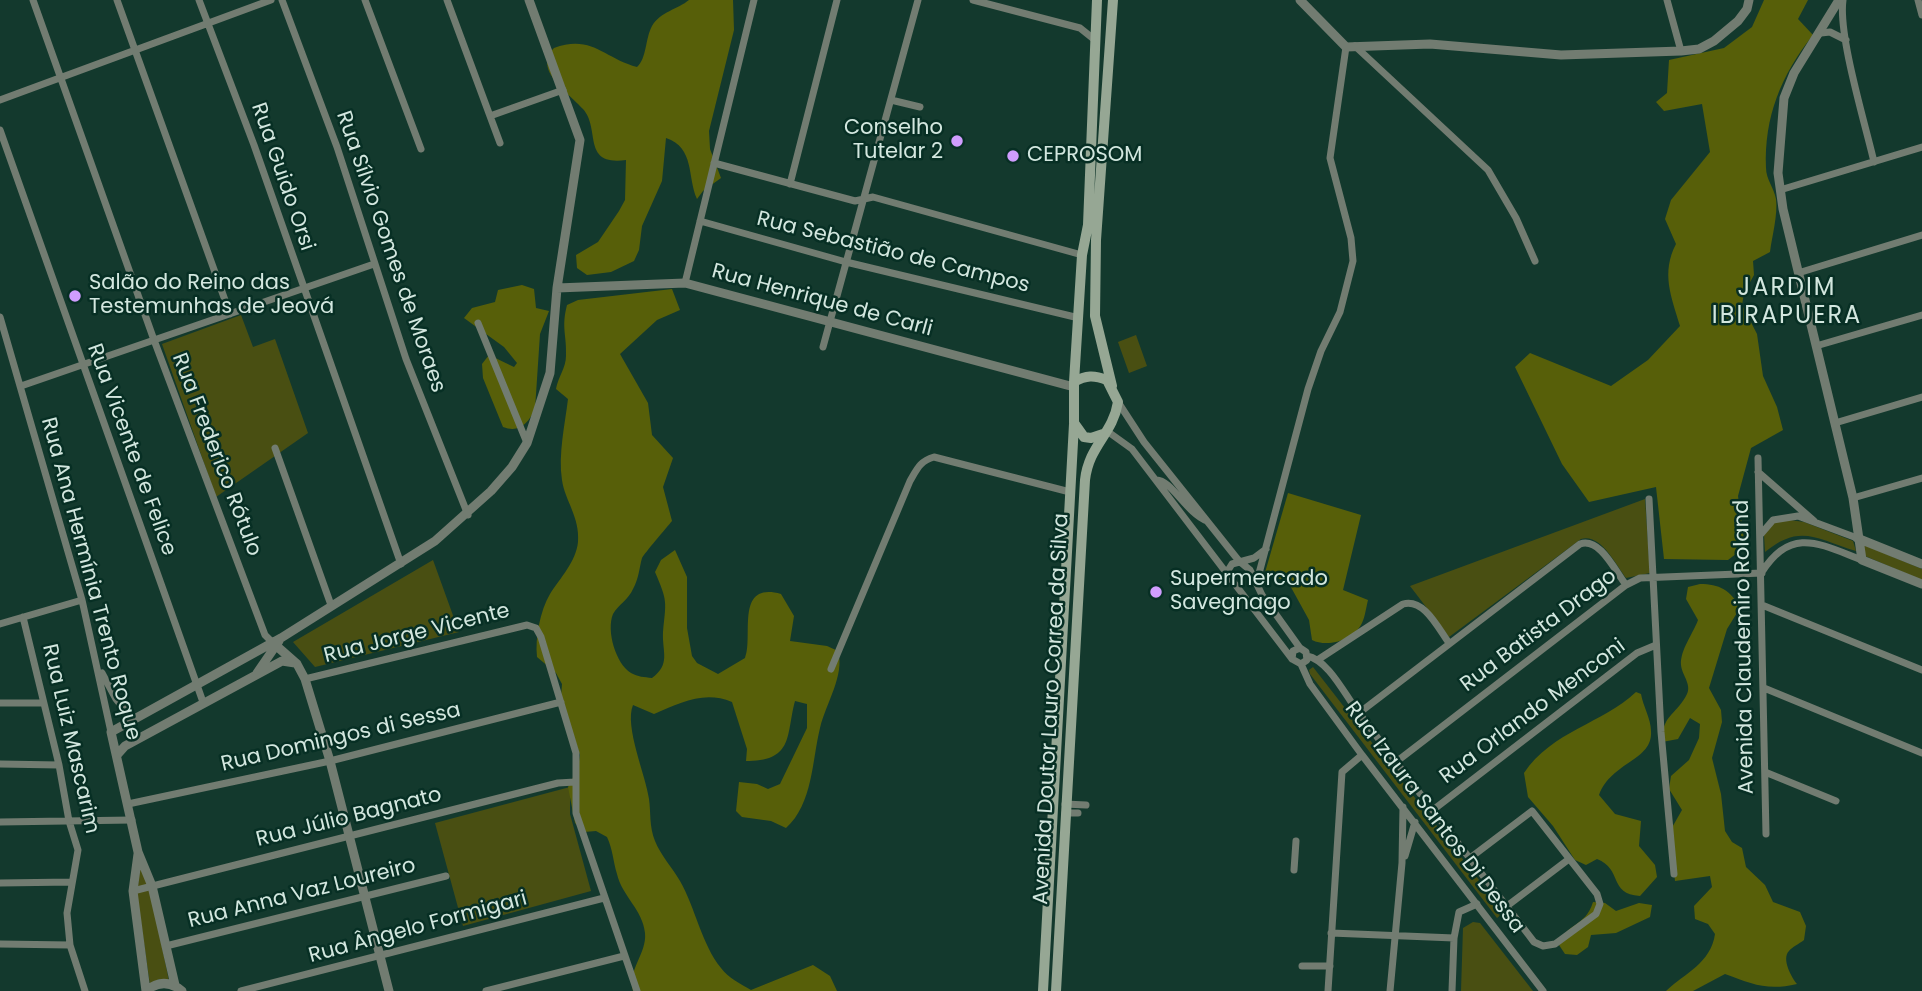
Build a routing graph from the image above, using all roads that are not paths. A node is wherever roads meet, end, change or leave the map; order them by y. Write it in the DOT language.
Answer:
graph roads {
  1 [pos="33,0"];
  2 [pos="117,0"];
  3 [pos="199,0"];
  4 [pos="271,0"];
  5 [pos="282,0"];
  6 [pos="365,0"];
  7 [pos="447,0"];
  8 [pos="529,0"];
  9 [pos="754,0"];
  10 [pos="837,0"];
  11 [pos="918,0"];
  12 [pos="973,0"];
  13 [pos="1097,0"];
  14 [pos="1112,0"];
  15 [pos="1300,0"];
  16 [pos="1667,0"];
  17 [pos="1841,0"];
  18 [pos="1918,0"];
  19 [pos="1747,3"];
  20 [pos="1922,15"];
  21 [pos="208,23"];
  22 [pos="1821,33"];
  23 [pos="1096,40"];
  24 [pos="1846,40"];
  25 [pos="1351,47"];
  26 [pos="136,50"];
  27 [pos="1681,51"];
  28 [pos="62,78"];
  29 [pos="563,90"];
  30 [pos="0,100"];
  31 [pos="891,100"];
  32 [pos="920,107"];
  33 [pos="490,116"];
  34 [pos="0,130"];
  35 [pos="500,142"];
  36 [pos="1922,147"];
  37 [pos="421,149"];
  38 [pos="1874,162"];
  39 [pos="714,163"];
  40 [pos="790,184"];
  41 [pos="1780,190"];
  42 [pos="864,199"];
  43 [pos="700,221"];
  44 [pos="1922,235"];
  45 [pos="1082,255"];
  46 [pos="1535,261"];
  47 [pos="846,262"];
  48 [pos="374,264"];
  49 [pos="1798,273"];
  50 [pos="685,283"];
  51 [pos="557,288"];
  52 [pos="303,289"];
  53 [pos="230,314"];
  54 [pos="1922,315"];
  55 [pos="0,317"];
  56 [pos="1079,318"];
  57 [pos="830,322"];
  58 [pos="478,323"];
  59 [pos="154,340"];
  60 [pos="1816,346"];
  61 [pos="823,347"];
  62 [pos="81,366"];
  63 [pos="1074,384"];
  64 [pos="21,386"];
  65 [pos="1113,386"];
  66 [pos="1922,397"];
  67 [pos="1118,402"];
  68 [pos="1074,423"];
  69 [pos="1835,423"];
  70 [pos="1105,432"];
  71 [pos="527,443"];
  72 [pos="275,448"];
  73 [pos="1758,458"];
  74 [pos="1758,472"];
  75 [pos="1922,478"];
  76 [pos="1156,480"];
  77 [pos="1070,492"];
  78 [pos="1853,498"];
  79 [pos="1649,499"];
  80 [pos="468,515"];
  81 [pos="1207,521"];
  82 [pos="1817,523"];
  83 [pos="1761,534"];
  84 [pos="1857,538"];
  85 [pos="1266,549"];
  86 [pos="1862,560"];
  87 [pos="1239,561"];
  88 [pos="1919,561"];
  89 [pos="401,564"];
  90 [pos="1227,572"];
  91 [pos="1762,573"];
  92 [pos="1653,576"];
  93 [pos="1257,581"];
  94 [pos="1922,584"];
  95 [pos="1626,585"];
  96 [pos="82,600"];
  97 [pos="331,605"];
  98 [pos="1762,605"];
  99 [pos="23,617"];
  100 [pos="0,624"];
  101 [pos="277,642"];
  102 [pos="1449,643"];
  103 [pos="1656,645"];
  104 [pos="1300,648"];
  105 [pos="1307,656"];
  106 [pos="1292,659"];
  107 [pos="1319,659"];
  108 [pos="97,663"];
  109 [pos="297,664"];
  110 [pos="1301,664"];
  111 [pos="831,669"];
  112 [pos="1922,670"];
  113 [pos="256,674"];
  114 [pos="305,679"];
  115 [pos="199,683"];
  116 [pos="1764,688"];
  117 [pos="203,702"];
  118 [pos="561,702"];
  119 [pos="0,703"];
  120 [pos="43,703"];
  121 [pos="1359,713"];
  122 [pos="133,720"];
  123 [pos="112,735"];
  124 [pos="125,746"];
  125 [pos="1922,753"];
  126 [pos="117,755"];
  127 [pos="1362,755"];
  128 [pos="330,761"];
  129 [pos="1396,762"];
  130 [pos="0,764"];
  131 [pos="59,765"];
  132 [pos="1765,772"];
  133 [pos="575,782"];
  134 [pos="1836,801"];
  135 [pos="128,804"];
  136 [pos="1086,805"];
  137 [pos="1403,807"];
  138 [pos="1065,808"];
  139 [pos="1433,810"];
  140 [pos="1078,813"];
  141 [pos="132,820"];
  142 [pos="69,821"];
  143 [pos="0,822"];
  144 [pos="1415,822"];
  145 [pos="1766,834"];
  146 [pos="349,836"];
  147 [pos="1296,841"];
  148 [pos="138,852"];
  149 [pos="1470,858"];
  150 [pos="1569,859"];
  151 [pos="1402,863"];
  152 [pos="1294,870"];
  153 [pos="1674,874"];
  154 [pos="446,876"];
  155 [pos="72,882"];
  156 [pos="0,883"];
  157 [pos="152,886"];
  158 [pos="133,891"];
  159 [pos="365,896"];
  160 [pos="604,898"];
  161 [pos="1477,904"];
  162 [pos="1507,906"];
  163 [pos="1331,933"];
  164 [pos="1393,937"];
  165 [pos="1454,938"];
  166 [pos="0,944"];
  167 [pos="70,944"];
  168 [pos="166,946"];
  169 [pos="380,956"];
  170 [pos="624,956"];
  171 [pos="1303,966"];
  172 [pos="1330,966"];
  173 [pos="178,988"];
  174 [pos="85,991"];
  175 [pos="146,991"];
  176 [pos="241,991"];
  177 [pos="389,991"];
  178 [pos="486,991"];
  179 [pos="637,991"];
  180 [pos="1043,991"];
  181 [pos="1056,991"];
  182 [pos="1328,991"];
  183 [pos="1390,991"];
  184 [pos="1451,991"];
  185 [pos="1543,991"];
  1 -- 28 [label="street, Rua Frederico Rótulo"];
  2 -- 26 [label="street"];
  3 -- 21 [label="street, Rua Guido Orsi"];
  4 -- 21 [label="street"];
  5 -- 48 [label="street, Rua Sílvio Gomes de Moraes"];
  6 -- 37 [label="street"];
  7 -- 33 [label="street"];
  8 -- 29 [label="street"];
  9 -- 39 [label="street"];
  10 -- 40 [label="street"];
  11 -- 31 [label="street"];
  12 -- 23 [label="street"];
  13 -- 23 [label="main road"];
  14 -- 65 [label="main road"];
  15 -- 25 [label="street"];
  16 -- 27 [label="street"];
  17 -- 22 [label="street"];
  17 -- 24 [label="street"];
  18 -- 20 [label="street"];
  19 -- 27 [label="street"];
  21 -- 26 [label="street"];
  21 -- 52 [label="street, Rua Guido Orsi"];
  22 -- 24 [label="street"];
  22 -- 41 [label="street"];
  23 -- 45 [label="main road"];
  24 -- 38 [label="street"];
  25 -- 27 [label="street"];
  25 -- 46 [label="street"];
  25 -- 85 [label="street"];
  26 -- 28 [label="street"];
  26 -- 53 [label="street"];
  28 -- 30 [label="street"];
  28 -- 59 [label="street, Rua Frederico Rótulo"];
  29 -- 33 [label="street"];
  29 -- 51 [label="street"];
  31 -- 32 [label="street"];
  31 -- 42 [label="street"];
  33 -- 35 [label="street"];
  34 -- 62 [label="street, Rua Vicente de Felice"];
  36 -- 38 [label="street"];
  38 -- 41 [label="street"];
  39 -- 40 [label="street"];
  39 -- 43 [label="street"];
  40 -- 42 [label="street"];
  41 -- 49 [label="street"];
  42 -- 45 [label="street"];
  42 -- 47 [label="street"];
  43 -- 47 [label="street, Rua Sebastião de Campos"];
  43 -- 50 [label="street"];
  44 -- 49 [label="street"];
  45 -- 56 [label="main road"];
  47 -- 56 [label="street, Rua Sebastião de Campos"];
  47 -- 57 [label="street"];
  48 -- 52 [label="street"];
  48 -- 80 [label="street, Rua Sílvio Gomes de Moraes"];
  49 -- 60 [label="street"];
  50 -- 51 [label="street, Rua Henrique de Carli"];
  50 -- 57 [label="street, Rua Henrique de Carli"];
  51 -- 71 [label="street"];
  52 -- 53 [label="street"];
  52 -- 89 [label="street, Rua Guido Orsi"];
  53 -- 59 [label="street"];
  54 -- 60 [label="street"];
  55 -- 64 [label="street, Rua Ana Hermínia Trento Roque"];
  56 -- 63 [label="main road"];
  57 -- 61 [label="street"];
  57 -- 63 [label="street, Rua Henrique de Carli"];
  58 -- 71 [label="street"];
  59 -- 62 [label="street"];
  59 -- 101 [label="street, Rua Frederico Rótulo"];
  60 -- 69 [label="street"];
  62 -- 64 [label="street"];
  62 -- 115 [label="street, Rua Vicente de Felice"];
  63 -- 65 [label="main road"];
  63 -- 68 [label="main road"];
  64 -- 96 [label="street, Rua Ana Hermínia Trento Roque"];
  65 -- 67 [label="main road"];
  66 -- 69 [label="street"];
  67 -- 70 [label="main road"];
  67 -- 81 [label="street"];
  68 -- 70 [label="main road"];
  68 -- 77 [label="main road"];
  69 -- 78 [label="street"];
  70 -- 76 [label="street"];
  70 -- 138 [label="main road, Avenida Doutor Lauro Correa da Silva"];
  71 -- 80 [label="street"];
  72 -- 97 [label="street"];
  73 -- 74 [label="street, Avenida Claudemiro Roland"];
  74 -- 82 [label="street"];
  74 -- 83 [label="street, Avenida Claudemiro Roland"];
  75 -- 78 [label="street"];
  76 -- 81 [label="street"];
  76 -- 90 [label="street"];
  77 -- 111 [label="street"];
  77 -- 180 [label="main road"];
  78 -- 84 [label="street"];
  79 -- 92 [label="street"];
  80 -- 89 [label="street"];
  81 -- 87 [label="street"];
  82 -- 83 [label="street"];
  82 -- 84 [label="street"];
  83 -- 91 [label="street, Avenida Claudemiro Roland"];
  84 -- 86 [label="street"];
  84 -- 88 [label="street"];
  85 -- 87 [label="street"];
  85 -- 93 [label="street"];
  86 -- 91 [label="street"];
  86 -- 94 [label="street"];
  87 -- 90 [label="street"];
  87 -- 93 [label="street"];
  89 -- 97 [label="street"];
  90 -- 106 [label="street"];
  91 -- 92 [label="street, Rua Batista Drago"];
  91 -- 98 [label="street, Avenida Claudemiro Roland"];
  92 -- 95 [label="street, Rua Batista Drago"];
  92 -- 103 [label="street"];
  93 -- 104 [label="street"];
  95 -- 102 [label="street"];
  95 -- 129 [label="street, Rua Batista Drago"];
  96 -- 99 [label="street"];
  96 -- 108 [label="street, Rua Ana Hermínia Trento Roque"];
  97 -- 101 [label="street"];
  98 -- 112 [label="street"];
  98 -- 116 [label="street, Avenida Claudemiro Roland"];
  99 -- 100 [label="street"];
  99 -- 120 [label="street, Rua Luiz Mascarim"];
  101 -- 109 [label="street"];
  101 -- 113 [label="street"];
  101 -- 115 [label="street"];
  102 -- 107 [label="street"];
  102 -- 121 [label="street"];
  103 -- 139 [label="street, Rua Orlando Menconi"];
  103 -- 153 [label="street"];
  104 -- 105 [label="street"];
  104 -- 106 [label="street"];
  105 -- 107 [label="street"];
  105 -- 110 [label="street"];
  106 -- 110 [label="street"];
  107 -- 121 [label="street, Rua Izaura Santos Di Dessa"];
  108 -- 122 [label="street"];
  108 -- 123 [label="street, Rua Ana Hermínia Trento Roque"];
  109 -- 113 [label="street"];
  109 -- 114 [label="street"];
  110 -- 127 [label="street, Rua Izaura Santos Di Dessa"];
  113 -- 117 [label="street"];
  114 -- 118 [label="street, Rua Jorge Vicente"];
  114 -- 128 [label="street"];
  115 -- 117 [label="street, Rua Vicente de Felice"];
  115 -- 122 [label="street"];
  116 -- 125 [label="street"];
  116 -- 132 [label="street, Avenida Claudemiro Roland"];
  117 -- 124 [label="street"];
  118 -- 128 [label="street, Rua Domingos di Sessa"];
  118 -- 133 [label="street"];
  119 -- 120 [label="street"];
  120 -- 131 [label="street, Rua Luiz Mascarim"];
  121 -- 129 [label="street, Rua Izaura Santos Di Dessa"];
  122 -- 123 [label="street"];
  123 -- 124 [label="street"];
  123 -- 126 [label="street, Rua Ana Hermínia Trento Roque"];
  124 -- 126 [label="street"];
  126 -- 135 [label="street, Rua Ana Hermínia Trento Roque"];
  127 -- 137 [label="street, Rua Izaura Santos Di Dessa"];
  127 -- 163 [label="street"];
  128 -- 135 [label="street, Rua Domingos di Sessa"];
  128 -- 146 [label="street"];
  129 -- 139 [label="street, Rua Izaura Santos Di Dessa"];
  130 -- 131 [label="street"];
  131 -- 142 [label="street, Rua Luiz Mascarim"];
  132 -- 134 [label="street"];
  132 -- 145 [label="street, Avenida Claudemiro Roland"];
  133 -- 146 [label="street, Rua Júlio Bagnato"];
  133 -- 160 [label="street"];
  135 -- 141 [label="street, Rua Ana Hermínia Trento Roque"];
  136 -- 138 [label="street"];
  137 -- 144 [label="street, Rua Izaura Santos Di Dessa"];
  137 -- 151 [label="street"];
  138 -- 140 [label="street"];
  138 -- 181 [label="main road, Avenida Doutor Lauro Correa da Silva"];
  139 -- 149 [label="street, Rua Izaura Santos Di Dessa"];
  141 -- 142 [label="street"];
  141 -- 148 [label="street, Rua Ana Hermínia Trento Roque"];
  142 -- 143 [label="street"];
  142 -- 155 [label="street, Rua Luiz Mascarim"];
  144 -- 151 [label="street"];
  144 -- 161 [label="street, Rua Izaura Santos Di Dessa"];
  146 -- 157 [label="street, Rua Júlio Bagnato"];
  146 -- 159 [label="street"];
  147 -- 152 [label="street"];
  148 -- 157 [label="street, Rua Ana Hermínia Trento Roque"];
  148 -- 158 [label="street, Rua Ana Hermínia Trento Roque"];
  149 -- 150 [label="street"];
  149 -- 162 [label="street, Rua Izaura Santos Di Dessa"];
  150 -- 162 [label="street"];
  150 -- 162 [label="street, Rua Izaura Santos Di Dessa"];
  151 -- 164 [label="street"];
  154 -- 159 [label="street, Rua Anna Vaz Loureiro"];
  155 -- 156 [label="street"];
  155 -- 167 [label="street, Rua Luiz Mascarim"];
  157 -- 158 [label="street, Rua Júlio Bagnato"];
  157 -- 168 [label="street, Rua Ana Hermínia Trento Roque"];
  158 -- 175 [label="street, Rua Ana Hermínia Trento Roque"];
  159 -- 168 [label="street, Rua Anna Vaz Loureiro"];
  159 -- 169 [label="street"];
  160 -- 169 [label="street, Rua Ângelo Formigari"];
  160 -- 170 [label="street"];
  161 -- 165 [label="street"];
  161 -- 185 [label="street, Rua Izaura Santos Di Dessa"];
  163 -- 164 [label="street"];
  163 -- 172 [label="street"];
  164 -- 165 [label="street"];
  164 -- 183 [label="street"];
  165 -- 184 [label="street"];
  166 -- 167 [label="street"];
  167 -- 174 [label="street, Rua Luiz Mascarim"];
  168 -- 173 [label="street, Rua Ana Hermínia Trento Roque"];
  169 -- 176 [label="street, Rua Ângelo Formigari"];
  169 -- 177 [label="street"];
  170 -- 178 [label="street"];
  170 -- 179 [label="street"];
  171 -- 172 [label="street"];
  172 -- 182 [label="street"];
  173 -- 175 [label="street"];
}
